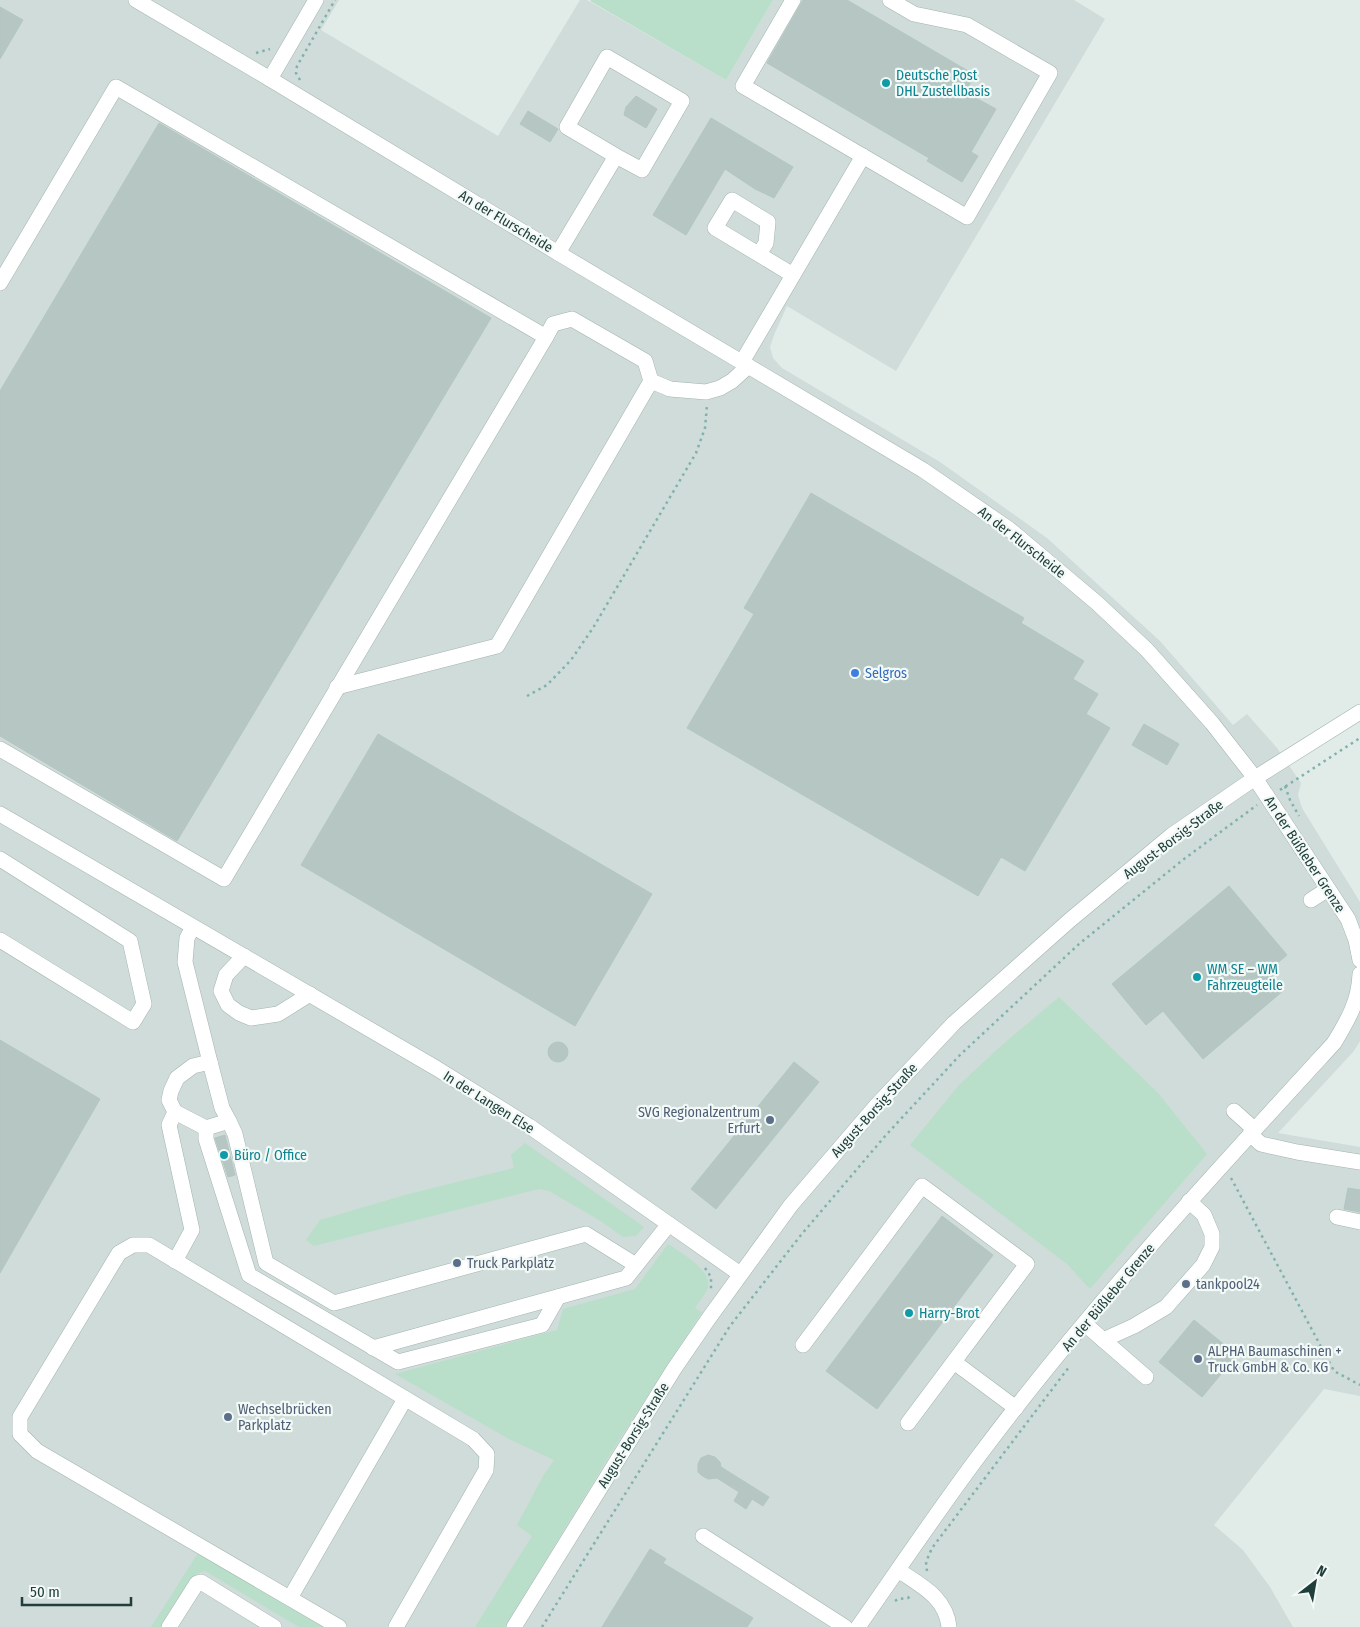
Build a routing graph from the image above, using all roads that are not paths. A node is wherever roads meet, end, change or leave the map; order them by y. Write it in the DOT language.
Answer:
graph roads {
  1 [pos="136,0"];
  2 [pos="316,0"];
  3 [pos="794,0"];
  4 [pos="890,0"];
  5 [pos="270,78"];
  6 [pos="616,156"];
  7 [pos="863,156"];
  8 [pos="558,253"];
  9 [pos="759,254"];
  10 [pos="793,275"];
  11 [pos="0,283"];
  12 [pos="546,337"];
  13 [pos="745,364"];
  14 [pos="651,381"];
  15 [pos="337,687"];
  16 [pos="1360,712"];
  17 [pos="0,749"];
  18 [pos="1256,778"];
  19 [pos="0,814"];
  20 [pos="0,859"];
  21 [pos="1328,889"];
  22 [pos="1311,900"];
  23 [pos="193,927"];
  24 [pos="0,940"];
  25 [pos="244,956"];
  26 [pos="1360,960"];
  27 [pos="1360,974"];
  28 [pos="310,994"];
  29 [pos="210,1062"];
  30 [pos="1234,1111"];
  31 [pos="175,1112"];
  32 [pos="229,1121"];
  33 [pos="206,1128"];
  34 [pos="1252,1132"];
  35 [pos="1360,1162"];
  36 [pos="1190,1201"];
  37 [pos="1337,1217"];
  38 [pos="1360,1222"];
  39 [pos="668,1224"];
  40 [pos="175,1261"];
  41 [pos="636,1265"];
  42 [pos="740,1274"];
  43 [pos="558,1297"];
  44 [pos="1085,1324"];
  45 [pos="1103,1340"];
  46 [pos="803,1345"];
  47 [pos="373,1348"];
  48 [pos="954,1362"];
  49 [pos="1146,1377"];
  50 [pos="405,1399"];
  51 [pos="1016,1408"];
  52 [pos="908,1424"];
  53 [pos="703,1536"];
  54 [pos="898,1570"];
  55 [pos="290,1598"];
  56 [pos="169,1627"];
  57 [pos="274,1627"];
  58 [pos="339,1627"];
  59 [pos="396,1627"];
  60 [pos="514,1627"];
  61 [pos="845,1627"];
  62 [pos="858,1627"];
  63 [pos="949,1627"];
  1 -- 5 [label="street, An der Flurscheide"];
  2 -- 5 [label="street"];
  3 -- 7 [label="street"];
  4 -- 7 [label="street"];
  5 -- 8 [label="street, An der Flurscheide"];
  6 -- 6 [label="street"];
  6 -- 8 [label="street"];
  7 -- 10 [label="street"];
  8 -- 13 [label="street, An der Flurscheide"];
  9 -- 10 [label="street"];
  10 -- 13 [label="street"];
  11 -- 12 [label="street"];
  12 -- 14 [label="street"];
  12 -- 15 [label="street"];
  13 -- 14 [label="street"];
  13 -- 18 [label="street, An der Flurscheide"];
  14 -- 15 [label="street"];
  15 -- 17 [label="street"];
  16 -- 18 [label="street, August-Borsig-Straße"];
  18 -- 21 [label="street, An der Büßleber Grenze"];
  18 -- 42 [label="street, August-Borsig-Straße"];
  19 -- 23 [label="street, In der Langen Else"];
  20 -- 24 [label="street"];
  21 -- 22 [label="street"];
  21 -- 26 [label="street, An der Büßleber Grenze"];
  23 -- 25 [label="street, In der Langen Else"];
  23 -- 29 [label="street"];
  25 -- 28 [label="street, In der Langen Else"];
  25 -- 28 [label="street"];
  27 -- 34 [label="street, An der Büßleber Grenze"];
  28 -- 39 [label="street, In der Langen Else"];
  29 -- 31 [label="street"];
  29 -- 32 [label="street"];
  30 -- 34 [label="street"];
  31 -- 33 [label="street"];
  31 -- 40 [label="street"];
  32 -- 33 [label="street"];
  32 -- 41 [label="street"];
  33 -- 47 [label="street"];
  34 -- 35 [label="street"];
  34 -- 36 [label="street, An der Büßleber Grenze"];
  36 -- 44 [label="street, An der Büßleber Grenze"];
  36 -- 45 [label="street"];
  37 -- 38 [label="street"];
  39 -- 41 [label="street"];
  39 -- 42 [label="street, In der Langen Else"];
  40 -- 50 [label="street"];
  40 -- 55 [label="street"];
  41 -- 43 [label="street"];
  42 -- 60 [label="street, August-Borsig-Straße"];
  43 -- 47 [label="street"];
  43 -- 47 [label="street"];
  44 -- 45 [label="street"];
  44 -- 51 [label="street, An der Büßleber Grenze"];
  45 -- 49 [label="street"];
  46 -- 48 [label="street"];
  48 -- 51 [label="street"];
  48 -- 52 [label="street"];
  50 -- 55 [label="street"];
  50 -- 59 [label="street"];
  51 -- 54 [label="street, An der Büßleber Grenze"];
  53 -- 61 [label="street"];
  54 -- 62 [label="street, An der Büßleber Grenze"];
  54 -- 63 [label="street"];
  55 -- 58 [label="street"];
  56 -- 57 [label="street"];
}
